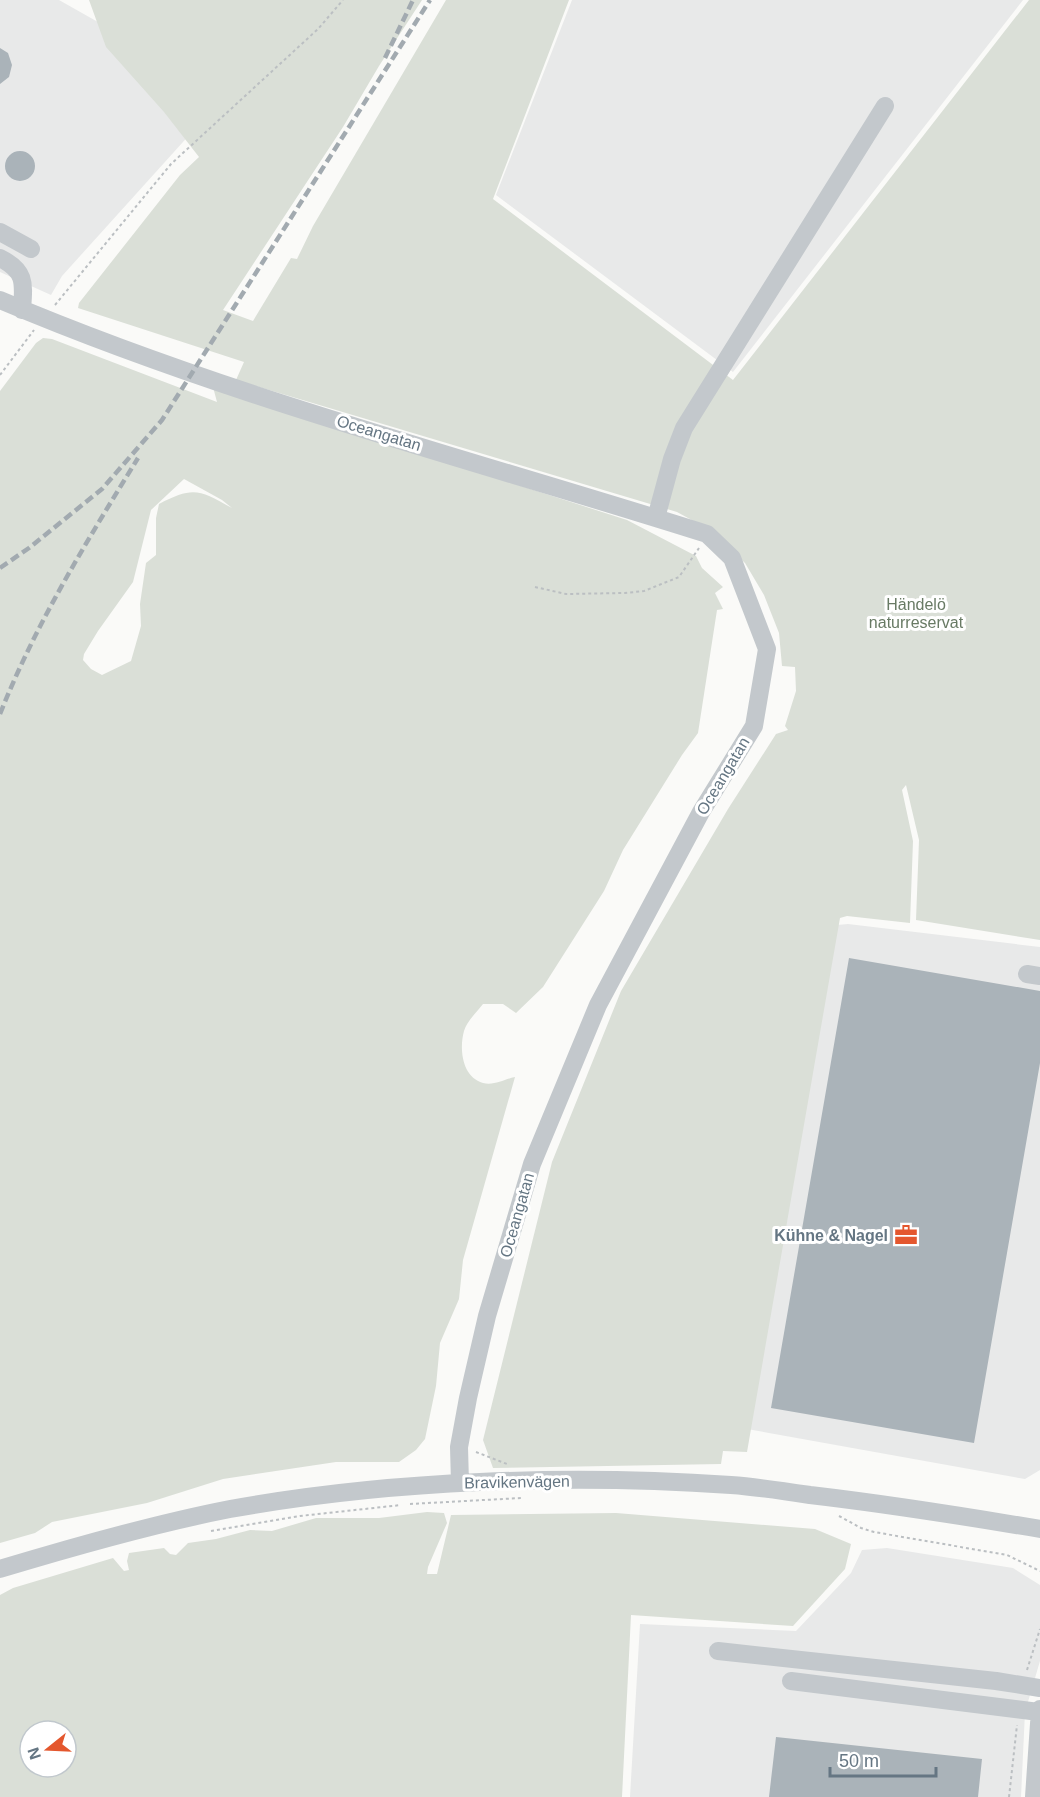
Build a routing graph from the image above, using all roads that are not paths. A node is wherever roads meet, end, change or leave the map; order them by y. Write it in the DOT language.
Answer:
graph roads {
  1 [pos="885,106"];
  2 [pos="0,232"];
  3 [pos="31,249"];
  4 [pos="0,258"];
  5 [pos="0,300"];
  6 [pos="22,310"];
  7 [pos="656,518"];
  8 [pos="460,1483"];
  9 [pos="1040,1529"];
  10 [pos="0,1569"];
  11 [pos="718,1651"];
  12 [pos="791,1681"];
  13 [pos="1040,1688"];
  14 [pos="1040,1710"];
  15 [pos="1034,1797"];
  1 -- 7 [label="street"];
  2 -- 3 [label="street"];
  4 -- 6 [label="street"];
  5 -- 6 [label="street, Oceangatan"];
  6 -- 7 [label="street, Oceangatan"];
  7 -- 8 [label="street, Oceangatan"];
  8 -- 9 [label="street, Bravikenvägen"];
  8 -- 10 [label="street, Bravikenvägen"];
  11 -- 13 [label="street"];
  12 -- 14 [label="street"];
  14 -- 15 [label="street"];
}
